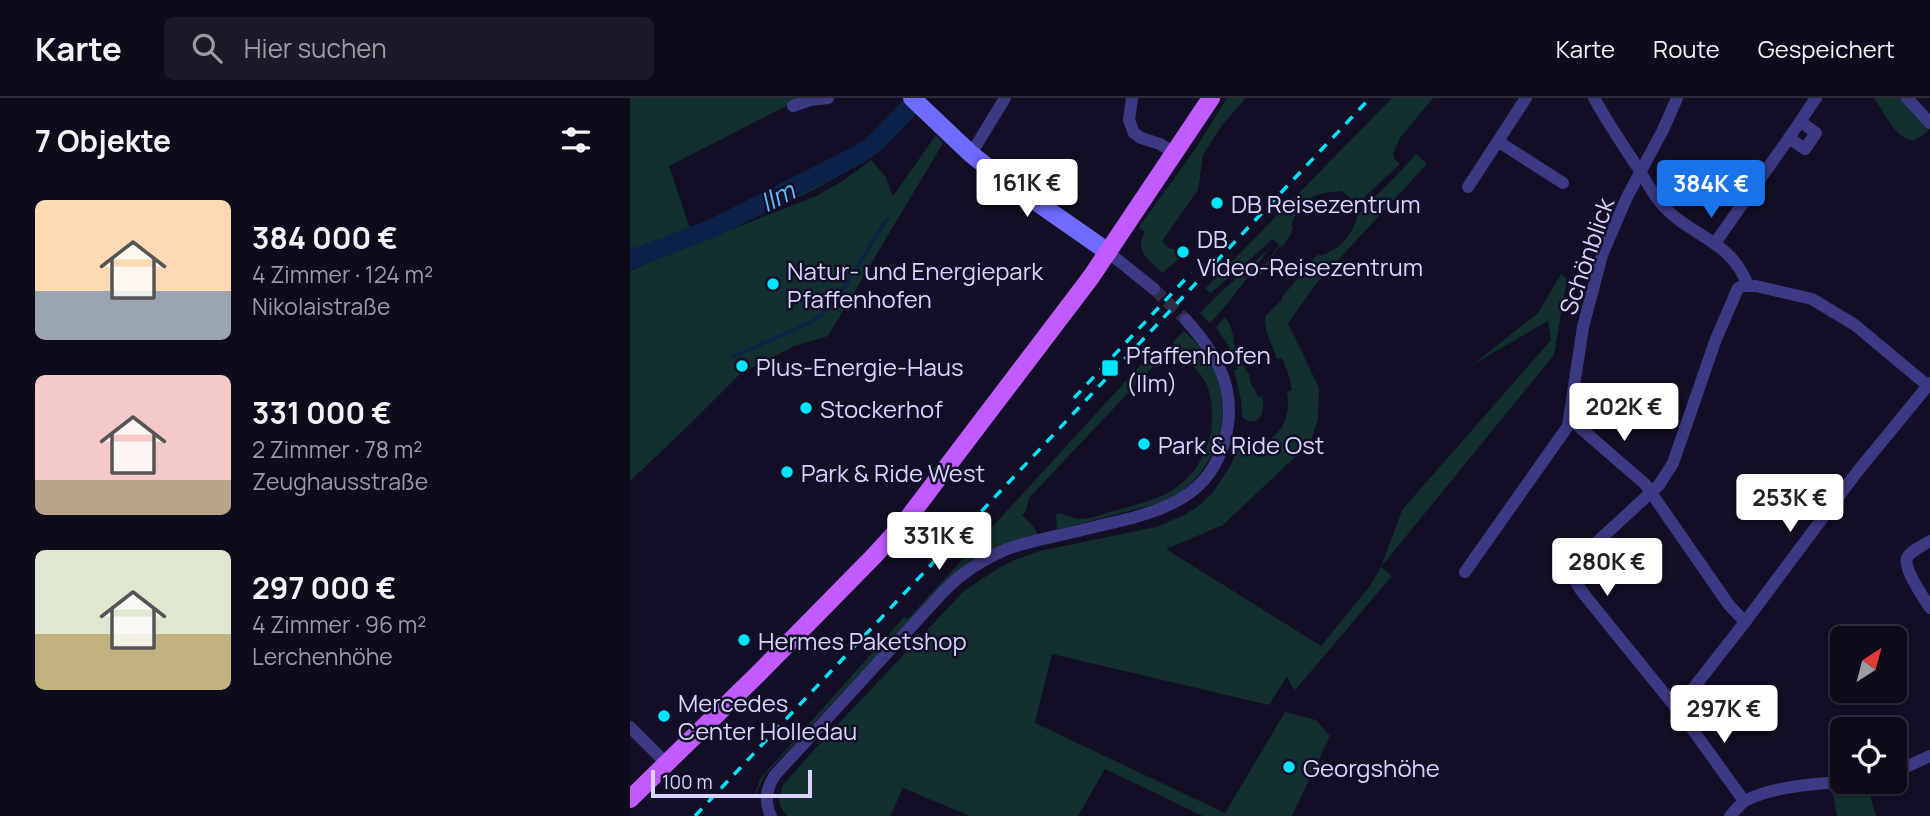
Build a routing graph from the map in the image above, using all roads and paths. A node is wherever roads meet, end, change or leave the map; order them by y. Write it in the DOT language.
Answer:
graph roads {
  1 [pos="828,98"];
  2 [pos="1004,98"];
  3 [pos="1132,98"];
  4 [pos="1211,98"];
  5 [pos="1526,98"];
  6 [pos="1594,98"];
  7 [pos="1677,98"];
  8 [pos="1816,98"];
  9 [pos="1907,98"];
  10 [pos="916,102"];
  11 [pos="793,106"];
  12 [pos="1801,122"];
  13 [pos="1930,123"];
  14 [pos="1789,138"];
  15 [pos="1499,142"];
  16 [pos="1174,153"];
  17 [pos="971,154"];
  18 [pos="1640,171"];
  19 [pos="1563,183"];
  20 [pos="1468,187"];
  21 [pos="1715,243"];
  22 [pos="1108,252"];
  23 [pos="1748,286"];
  24 [pos="1154,289"];
  25 [pos="1185,320"];
  26 [pos="1929,385"];
  27 [pos="1570,419"];
  28 [pos="1651,492"];
  29 [pos="1930,541"];
  30 [pos="1465,572"];
  31 [pos="1930,608"];
  32 [pos="1745,622"];
  33 [pos="1677,709"];
  34 [pos="630,727"];
  35 [pos="1930,756"];
  36 [pos="667,764"];
  37 [pos="1907,767"];
  38 [pos="1830,784"];
  39 [pos="630,799"];
  40 [pos="1744,801"];
  41 [pos="771,816"];
  42 [pos="1730,816"];
  1 -- 11 [label="street"];
  2 -- 17 [label="street"];
  3 -- 16 [label="street"];
  4 -- 16 [label="main road"];
  5 -- 15 [label="street"];
  6 -- 18 [label="street"];
  7 -- 18 [label="street, Schönblick"];
  8 -- 12 [label="street"];
  9 -- 13 [label="street"];
  10 -- 17 [label="main road"];
  12 -- 14 [label="street"];
  12 -- 14 [label="street"];
  14 -- 21 [label="street"];
  15 -- 19 [label="street"];
  15 -- 20 [label="street"];
  16 -- 22 [label="main road"];
  17 -- 22 [label="main road"];
  18 -- 21 [label="street"];
  18 -- 27 [label="street, Schönblick"];
  21 -- 23 [label="street"];
  22 -- 24 [label="street"];
  22 -- 36 [label="main road"];
  23 -- 26 [label="street"];
  23 -- 28 [label="street"];
  25 -- 41 [label="street"];
  26 -- 32 [label="street"];
  27 -- 28 [label="street"];
  27 -- 30 [label="street, Schönblick"];
  28 -- 32 [label="street"];
  28 -- 33 [label="street"];
  29 -- 31 [label="street"];
  32 -- 33 [label="street"];
  33 -- 40 [label="street"];
  34 -- 36 [label="street"];
  35 -- 37 [label="street"];
  36 -- 39 [label="main road"];
  38 -- 40 [label="street"];
  40 -- 42 [label="street"];
}
